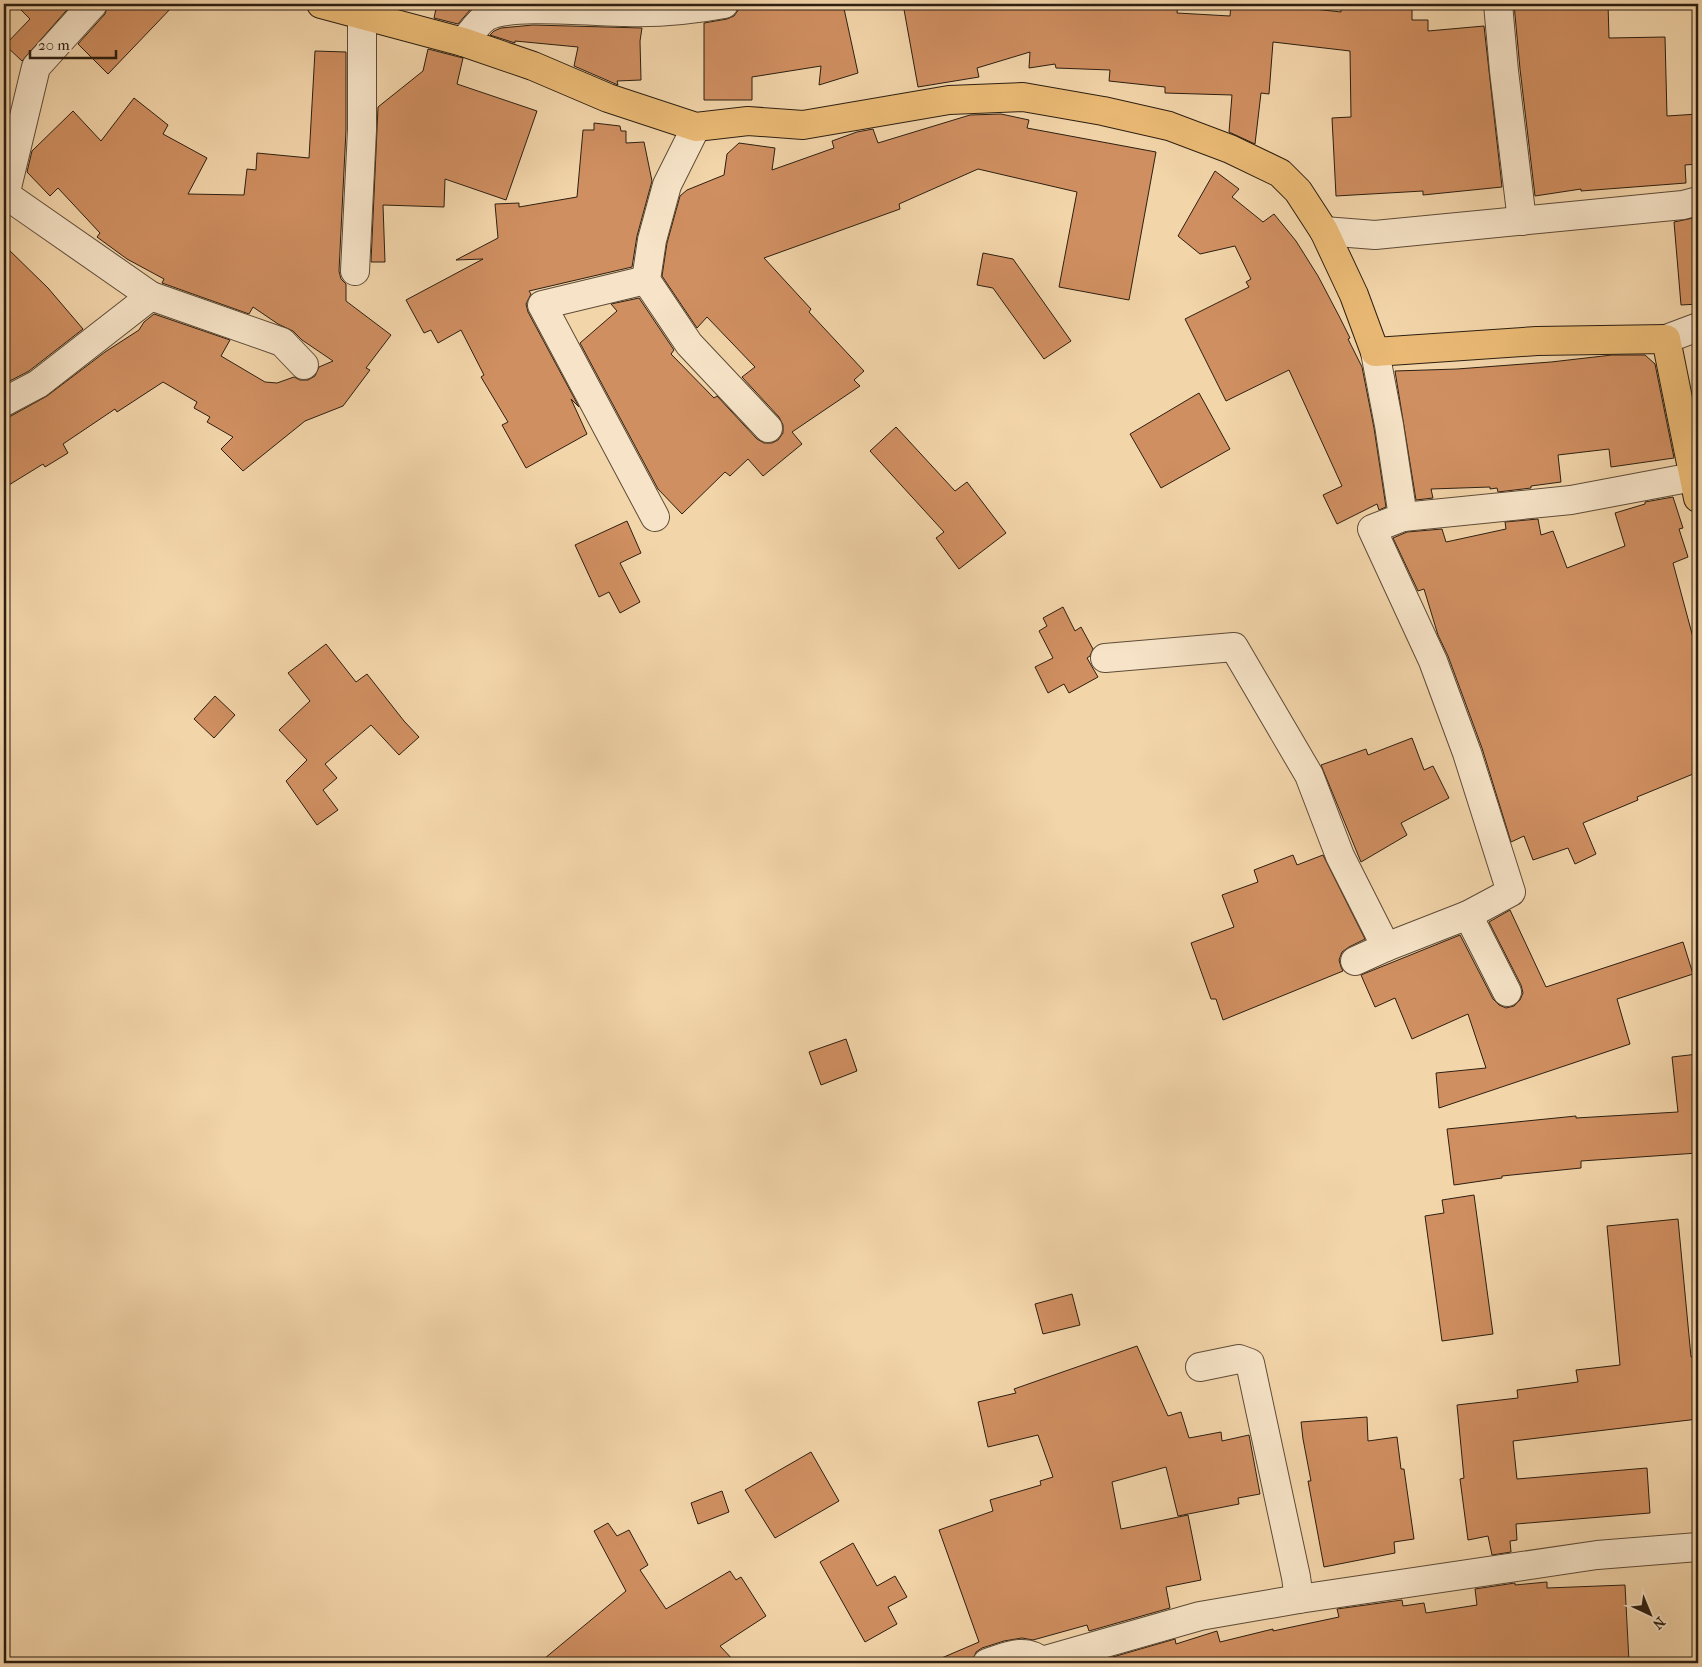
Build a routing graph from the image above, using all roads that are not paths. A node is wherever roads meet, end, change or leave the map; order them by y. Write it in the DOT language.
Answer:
graph roads {
  1 [pos="93,4"];
  2 [pos="321,4"];
  3 [pos="724,4"];
  4 [pos="1498,4"];
  5 [pos="362,15"];
  6 [pos="463,42"];
  7 [pos="696,127"];
  8 [pos="5,198"];
  9 [pos="1698,201"];
  10 [pos="1522,221"];
  11 [pos="1324,231"];
  12 [pos="355,271"];
  13 [pos="646,280"];
  14 [pos="151,296"];
  15 [pos="1698,327"];
  16 [pos="1666,339"];
  17 [pos="1375,352"];
  18 [pos="304,365"];
  19 [pos="4,402"];
  20 [pos="768,428"];
  21 [pos="1696,487"];
  22 [pos="655,517"];
  23 [pos="1402,517"];
  24 [pos="1105,658"];
  25 [pos="1468,915"];
  26 [pos="1386,947"];
  27 [pos="1354,961"];
  28 [pos="1507,992"];
  29 [pos="1200,1367"];
  30 [pos="1698,1546"];
  31 [pos="1299,1599"];
  32 [pos="1042,1662"];
  33 [pos="987,1663"];
  1 -- 8 [label="street"];
  2 -- 5 [label="main road"];
  3 -- 6 [label="street"];
  4 -- 10 [label="street"];
  5 -- 6 [label="main road"];
  5 -- 12 [label="street"];
  6 -- 7 [label="main road"];
  7 -- 11 [label="main road"];
  7 -- 13 [label="street"];
  8 -- 14 [label="street"];
  9 -- 10 [label="street"];
  10 -- 11 [label="street"];
  11 -- 17 [label="main road"];
  13 -- 20 [label="street"];
  13 -- 22 [label="street"];
  14 -- 18 [label="street"];
  14 -- 19 [label="street"];
  15 -- 16 [label="street"];
  16 -- 17 [label="main road"];
  16 -- 21 [label="main road"];
  17 -- 23 [label="street"];
  21 -- 23 [label="street"];
  23 -- 25 [label="street"];
  24 -- 26 [label="street"];
  25 -- 26 [label="street"];
  25 -- 28 [label="street"];
  26 -- 27 [label="street"];
  29 -- 31 [label="street"];
  30 -- 31 [label="street"];
  31 -- 32 [label="street"];
  32 -- 33 [label="street"];
}
